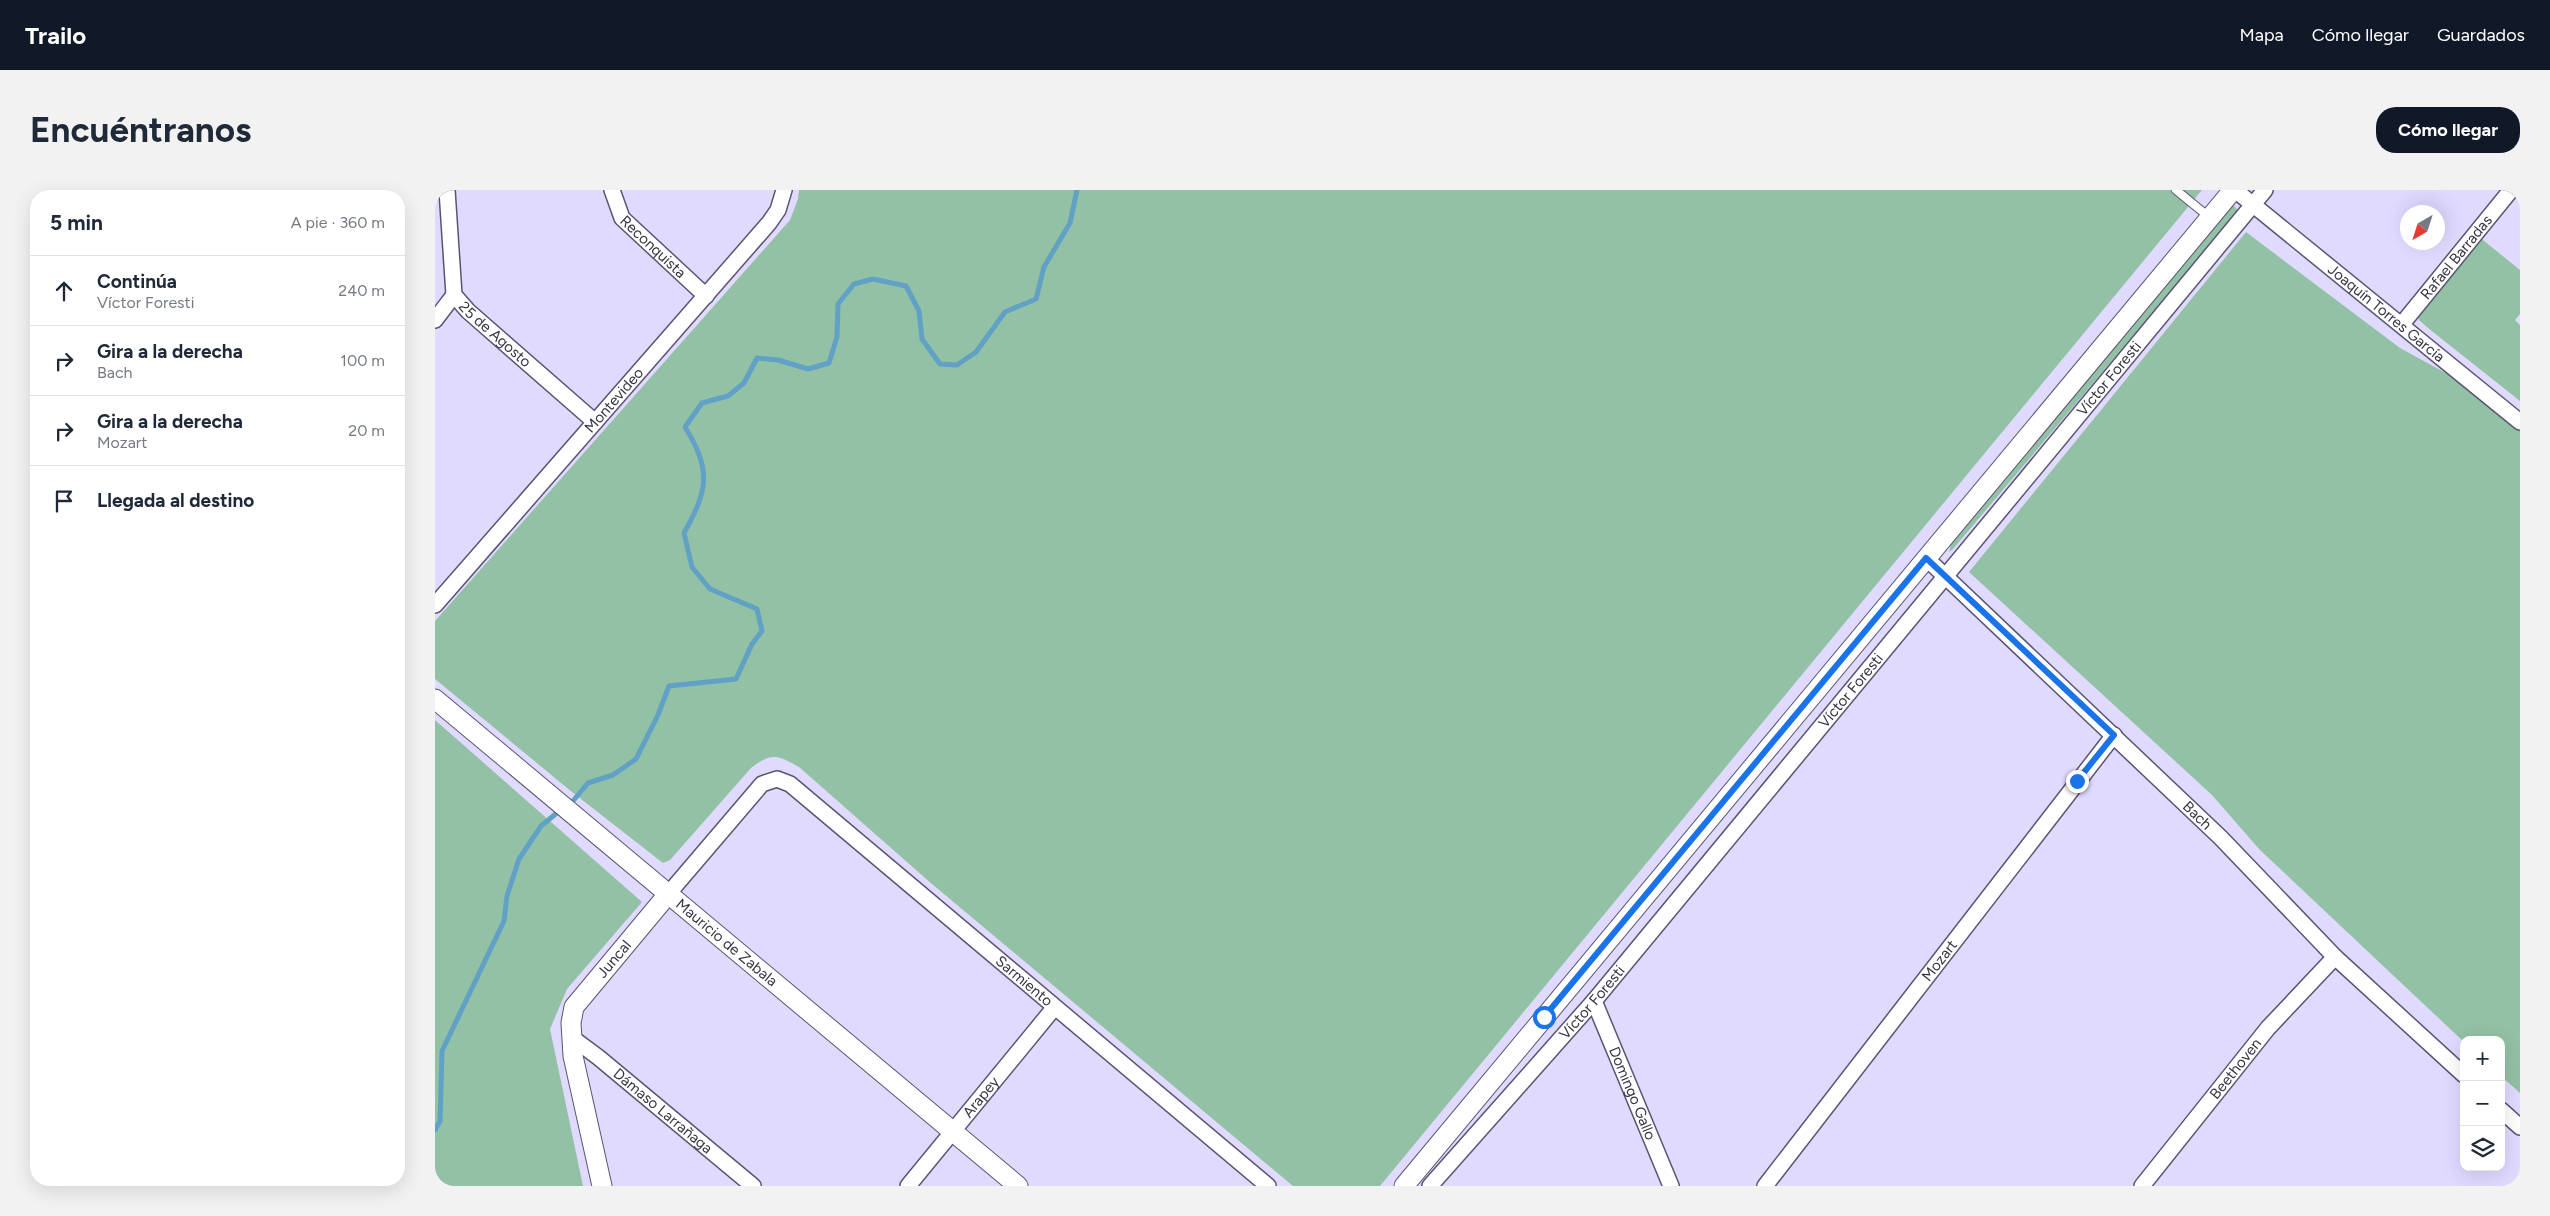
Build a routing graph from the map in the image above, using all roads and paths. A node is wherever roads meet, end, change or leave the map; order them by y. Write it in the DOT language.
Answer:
graph roads {
  1 [pos="447,190"];
  2 [pos="612,190"];
  3 [pos="784,190"];
  4 [pos="2176,190"];
  5 [pos="2234,190"];
  6 [pos="2265,190"];
  7 [pos="2511,190"];
  8 [pos="2253,204"];
  9 [pos="2209,216"];
  10 [pos="454,295"];
  11 [pos="707,296"];
  12 [pos="435,320"];
  13 [pos="2402,324"];
  14 [pos="595,422"];
  15 [pos="2520,422"];
  16 [pos="1926,558"];
  17 [pos="1946,576"];
  18 [pos="435,605"];
  19 [pos="435,699"];
  20 [pos="2114,735"];
  21 [pos="777,779"];
  22 [pos="669,893"];
  23 [pos="2335,957"];
  24 [pos="1595,1001"];
  25 [pos="1054,1008"];
  26 [pos="571,1037"];
  27 [pos="2460,1071"];
  28 [pos="2505,1114"];
  29 [pos="2520,1127"];
  30 [pos="953,1131"];
  31 [pos="603,1186"];
  32 [pos="753,1186"];
  33 [pos="908,1186"];
  34 [pos="1018,1186"];
  35 [pos="1268,1186"];
  36 [pos="1405,1186"];
  37 [pos="1430,1186"];
  38 [pos="1671,1186"];
  39 [pos="1765,1186"];
  40 [pos="2142,1186"];
  1 -- 10 [label="street, 25 de Agosto"];
  2 -- 11 [label="street, Reconquista"];
  3 -- 11 [label="street, Montevideo"];
  4 -- 9 [label="lane"];
  5 -- 8 [label="street, Joaquín Torres García"];
  5 -- 9 [label="street, Víctor Foresti"];
  6 -- 8 [label="street, Víctor Foresti"];
  7 -- 13 [label="street, Rafael Barradas"];
  8 -- 13 [label="street, Joaquín Torres García"];
  8 -- 17 [label="street, Víctor Foresti"];
  9 -- 16 [label="street, Víctor Foresti"];
  10 -- 12 [label="street"];
  10 -- 14 [label="street, 25 de Agosto"];
  11 -- 14 [label="street, Montevideo"];
  13 -- 15 [label="street, Joaquín Torres García"];
  14 -- 18 [label="street, Montevideo"];
  16 -- 17 [label="street, Bach"];
  16 -- 36 [label="street, Víctor Foresti"];
  17 -- 20 [label="street, Bach"];
  17 -- 24 [label="street, Víctor Foresti"];
  19 -- 22 [label="street, Mauricio de Zabala"];
  20 -- 23 [label="street, Bach"];
  20 -- 39 [label="street, Mozart"];
  21 -- 22 [label="street, Juncal"];
  21 -- 25 [label="street, Sarmiento"];
  22 -- 26 [label="street, Juncal"];
  22 -- 30 [label="street, Mauricio de Zabala"];
  23 -- 27 [label="street, Bach"];
  23 -- 40 [label="street, Beethoven"];
  24 -- 37 [label="street, Víctor Foresti"];
  24 -- 38 [label="street, Domingo Gallo"];
  25 -- 30 [label="street, Arapey"];
  25 -- 35 [label="street, Sarmiento"];
  26 -- 31 [label="street, Juncal"];
  26 -- 32 [label="street, Dámaso Larrañaga"];
  28 -- 29 [label="street"];
  30 -- 33 [label="street, Arapey"];
  30 -- 34 [label="street, Mauricio de Zabala"];
}
